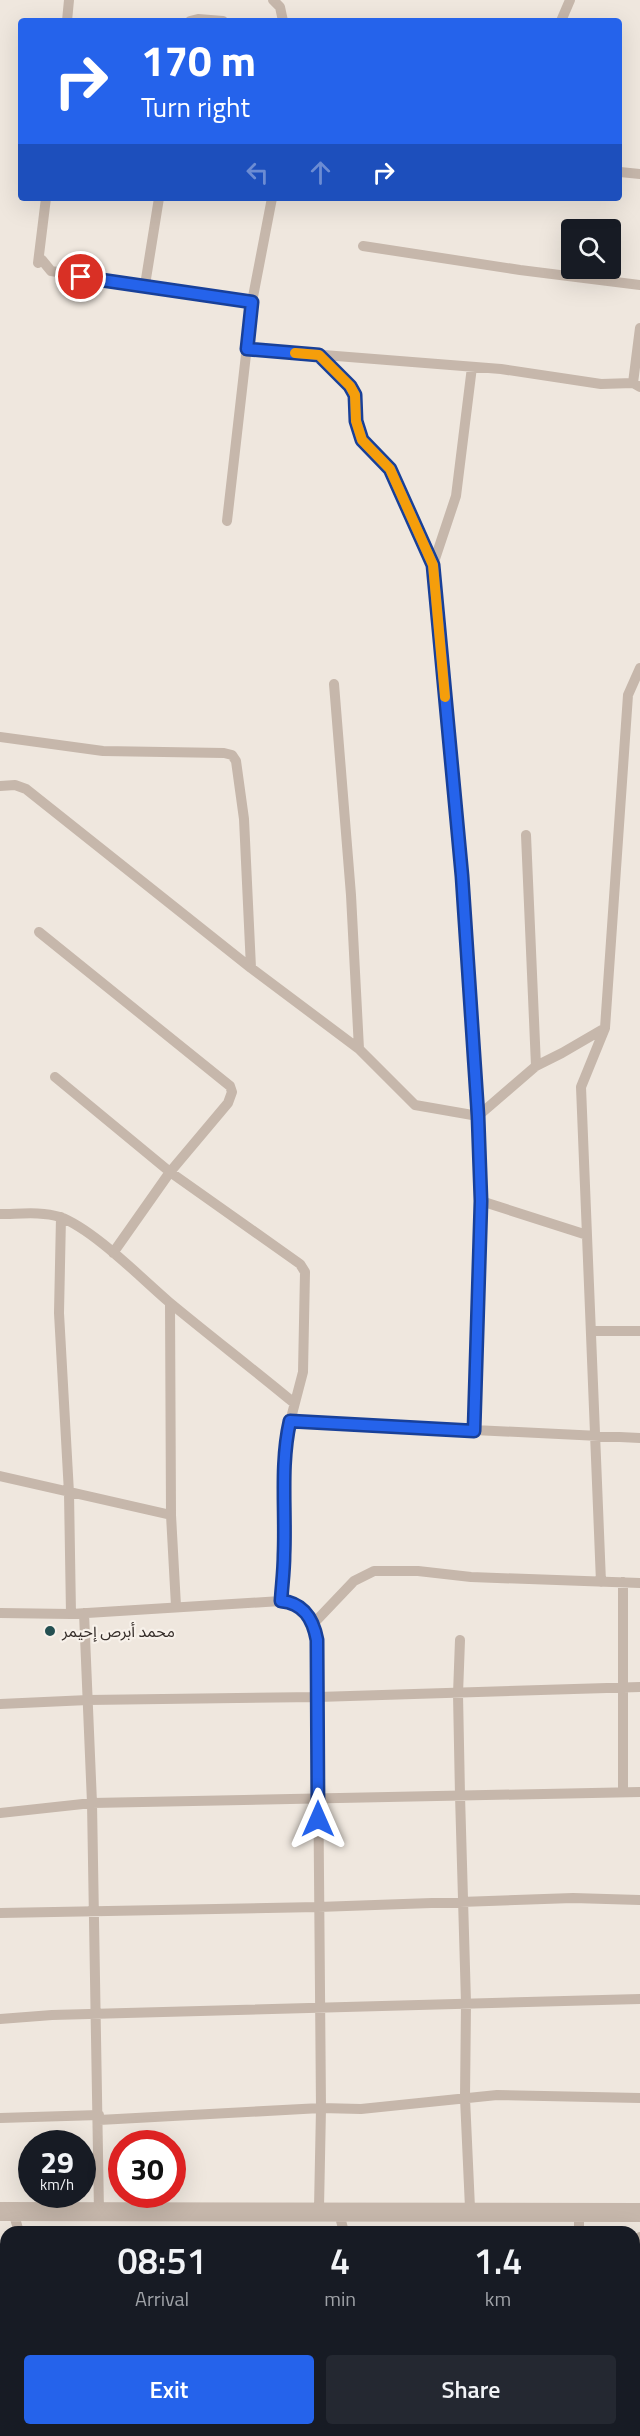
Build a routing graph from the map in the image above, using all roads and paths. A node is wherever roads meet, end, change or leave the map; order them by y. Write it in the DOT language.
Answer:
graph roads {
  1 [pos="69,0"];
  2 [pos="273,0"];
  3 [pos="570,0"];
  4 [pos="67,18"];
  5 [pos="282,18"];
  6 [pos="562,18"];
  7 [pos="622,172"];
  8 [pos="640,174"];
  9 [pos="46,201"];
  10 [pos="159,201"];
  11 [pos="271,201"];
  12 [pos="363,246"];
  13 [pos="145,285"];
  14 [pos="640,285"];
  15 [pos="252,302"];
  16 [pos="640,328"];
  17 [pos="247,349"];
  18 [pos="319,355"];
  19 [pos="472,367"];
  20 [pos="636,385"];
  21 [pos="227,521"];
  22 [pos="433,565"];
  23 [pos="640,668"];
  24 [pos="334,684"];
  25 [pos="0,737"];
  26 [pos="0,786"];
  27 [pos="526,835"];
  28 [pos="39,932"];
  29 [pos="251,968"];
  30 [pos="605,1028"];
  31 [pos="359,1049"];
  32 [pos="536,1066"];
  33 [pos="55,1077"];
  34 [pos="478,1116"];
  35 [pos="170,1172"];
  36 [pos="481,1201"];
  37 [pos="0,1214"];
  38 [pos="61,1217"];
  39 [pos="587,1235"];
  40 [pos="113,1253"];
  41 [pos="170,1303"];
  42 [pos="591,1331"];
  43 [pos="640,1331"];
  44 [pos="294,1403"];
  45 [pos="290,1421"];
  46 [pos="474,1431"];
  47 [pos="594,1437"];
  48 [pos="640,1438"];
  49 [pos="0,1476"];
  50 [pos="69,1493"];
  51 [pos="171,1515"];
  52 [pos="601,1582"];
  53 [pos="623,1582"];
  54 [pos="640,1582"];
  55 [pos="281,1601"];
  56 [pos="176,1606"];
  57 [pos="84,1612"];
  58 [pos="0,1613"];
  59 [pos="71,1614"];
  60 [pos="314,1623"];
  61 [pos="460,1640"];
  62 [pos="623,1688"];
  63 [pos="640,1688"];
  64 [pos="458,1694"];
  65 [pos="318,1697"];
  66 [pos="88,1700"];
  67 [pos="0,1704"];
  68 [pos="623,1792"];
  69 [pos="640,1792"];
  70 [pos="460,1795"];
  71 [pos="318,1797"];
  72 [pos="92,1803"];
  73 [pos="0,1813"];
  74 [pos="640,1900"];
  75 [pos="464,1903"];
  76 [pos="318,1907"];
  77 [pos="0,1913"];
  78 [pos="94,1913"];
  79 [pos="640,2000"];
  80 [pos="466,2003"];
  81 [pos="320,2009"];
  82 [pos="97,2014"];
  83 [pos="0,2019"];
  84 [pos="465,2098"];
  85 [pos="640,2098"];
  86 [pos="321,2108"];
  87 [pos="99,2117"];
  88 [pos="0,2118"];
  89 [pos="0,2207"];
  90 [pos="319,2208"];
  91 [pos="470,2208"];
  92 [pos="640,2208"];
  93 [pos="99,2211"];
  94 [pos="0,2216"];
  95 [pos="14,2216"];
  96 [pos="579,2216"];
  97 [pos="340,2217"];
  98 [pos="640,2217"];
  99 [pos="17,2226"];
  100 [pos="342,2226"];
  101 [pos="579,2226"];
  1 -- 4 [label="street"];
  2 -- 5 [label="street"];
  3 -- 6 [label="street"];
  7 -- 8 [label="street"];
  9 -- 13 [label="street"];
  10 -- 13 [label="street"];
  11 -- 15 [label="street"];
  12 -- 14 [label="street"];
  13 -- 15 [label="street"];
  15 -- 17 [label="street"];
  16 -- 20 [label="street"];
  17 -- 18 [label="street"];
  17 -- 21 [label="street"];
  18 -- 19 [label="street"];
  18 -- 22 [label="street"];
  19 -- 20 [label="street"];
  19 -- 22 [label="street"];
  22 -- 34 [label="street"];
  23 -- 30 [label="street"];
  24 -- 31 [label="street"];
  25 -- 29 [label="street"];
  26 -- 29 [label="street"];
  27 -- 32 [label="street"];
  28 -- 35 [label="street"];
  29 -- 31 [label="street"];
  30 -- 32 [label="street"];
  30 -- 39 [label="street"];
  31 -- 34 [label="street"];
  32 -- 34 [label="street"];
  33 -- 35 [label="street"];
  34 -- 36 [label="street"];
  35 -- 40 [label="street"];
  35 -- 44 [label="street"];
  36 -- 39 [label="street"];
  36 -- 46 [label="street"];
  37 -- 38 [label="street"];
  38 -- 40 [label="street"];
  38 -- 50 [label="street"];
  39 -- 42 [label="street"];
  40 -- 41 [label="street"];
  41 -- 44 [label="street"];
  41 -- 51 [label="street"];
  42 -- 43 [label="street"];
  42 -- 47 [label="street"];
  44 -- 45 [label="street"];
  45 -- 46 [label="street"];
  45 -- 55 [label="street"];
  46 -- 47 [label="street"];
  47 -- 48 [label="street"];
  47 -- 52 [label="street"];
  49 -- 50 [label="street"];
  50 -- 51 [label="street"];
  50 -- 59 [label="street"];
  51 -- 56 [label="street"];
  52 -- 53 [label="street"];
  52 -- 60 [label="street"];
  53 -- 54 [label="street"];
  53 -- 62 [label="street"];
  55 -- 56 [label="street"];
  55 -- 60 [label="street"];
  56 -- 57 [label="street"];
  57 -- 59 [label="street"];
  57 -- 66 [label="street"];
  58 -- 59 [label="street"];
  60 -- 65 [label="street"];
  61 -- 64 [label="street"];
  62 -- 63 [label="street"];
  62 -- 64 [label="street"];
  62 -- 68 [label="street"];
  64 -- 65 [label="street"];
  64 -- 70 [label="street"];
  65 -- 66 [label="street"];
  65 -- 71 [label="street"];
  66 -- 67 [label="street"];
  66 -- 72 [label="street"];
  68 -- 69 [label="street"];
  68 -- 70 [label="street"];
  70 -- 71 [label="street"];
  70 -- 75 [label="street"];
  71 -- 72 [label="street"];
  71 -- 76 [label="street"];
  72 -- 73 [label="street"];
  72 -- 78 [label="street"];
  74 -- 75 [label="street"];
  75 -- 76 [label="street"];
  75 -- 80 [label="street"];
  76 -- 78 [label="street"];
  76 -- 81 [label="street"];
  77 -- 78 [label="street"];
  78 -- 82 [label="street"];
  79 -- 80 [label="street"];
  80 -- 81 [label="street"];
  80 -- 84 [label="street"];
  81 -- 82 [label="street"];
  81 -- 86 [label="street"];
  82 -- 83 [label="street"];
  82 -- 87 [label="street"];
  84 -- 85 [label="street"];
  84 -- 86 [label="street"];
  84 -- 91 [label="street"];
  86 -- 87 [label="street"];
  86 -- 90 [label="street"];
  87 -- 88 [label="street"];
  87 -- 93 [label="street"];
  89 -- 93 [label="street"];
  90 -- 91 [label="street"];
  90 -- 93 [label="street"];
  91 -- 92 [label="street"];
  93 -- 95 [label="street"];
  93 -- 97 [label="street"];
  94 -- 95 [label="street"];
  95 -- 99 [label="street"];
  96 -- 97 [label="street"];
  96 -- 98 [label="street"];
  96 -- 101 [label="street"];
  97 -- 100 [label="street"];
}
